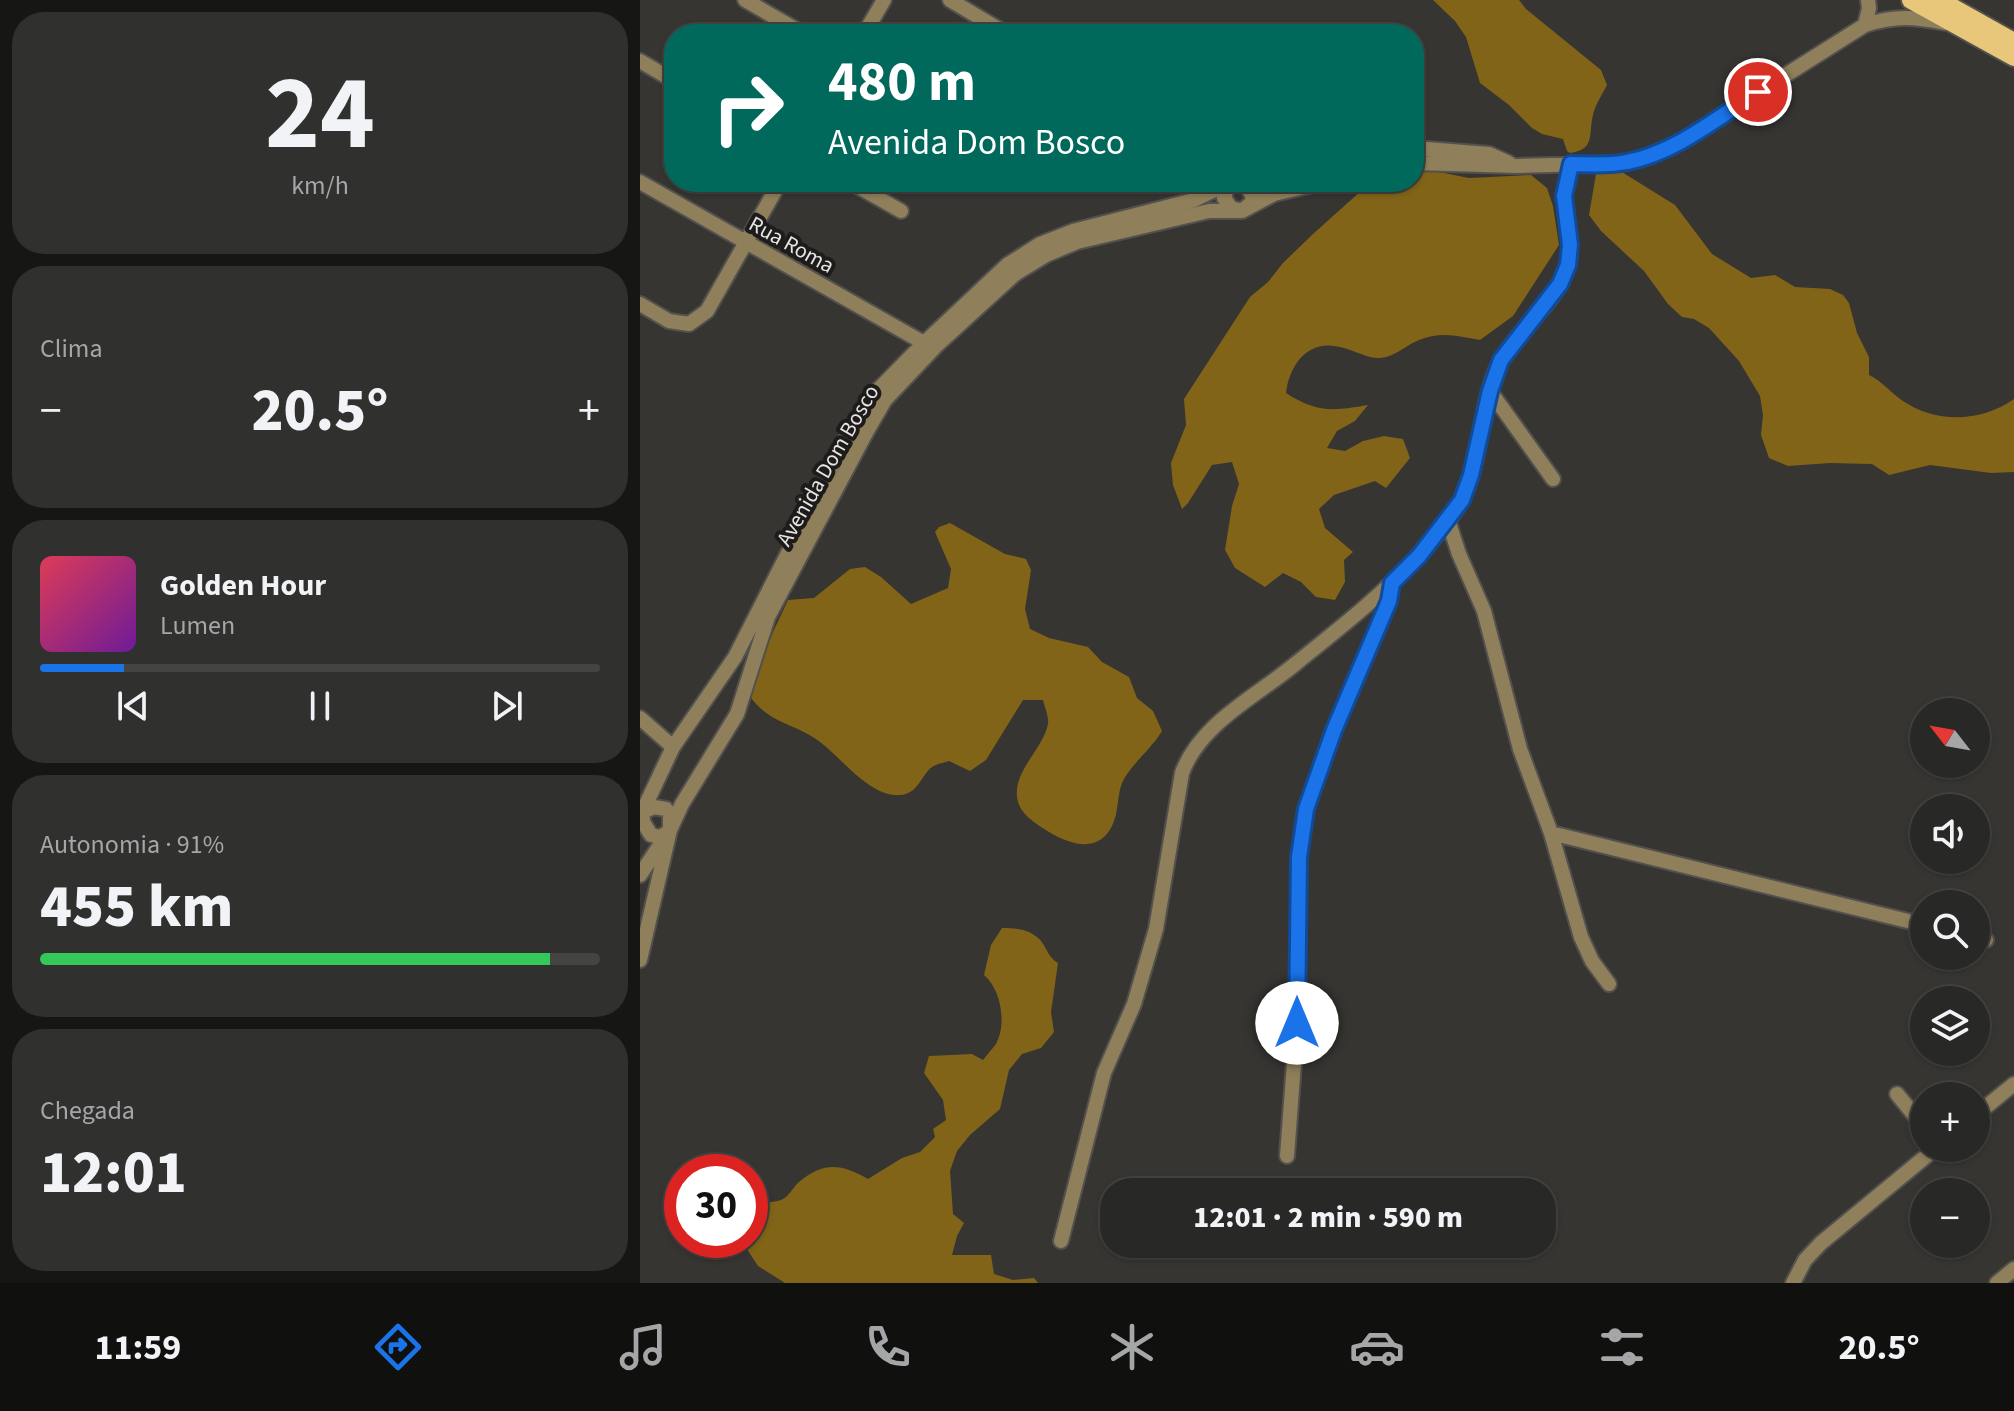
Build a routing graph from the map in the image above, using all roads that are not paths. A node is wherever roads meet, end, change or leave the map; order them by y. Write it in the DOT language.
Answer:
graph roads {
  1 [pos="745,0"];
  2 [pos="884,0"];
  3 [pos="950,0"];
  4 [pos="1868,0"];
  5 [pos="1911,0"];
  6 [pos="1939,0"];
  7 [pos="787,24"];
  8 [pos="870,24"];
  9 [pos="990,24"];
  10 [pos="1865,25"];
  11 [pos="1957,25"];
  12 [pos="2014,42"];
  13 [pos="2014,57"];
  14 [pos="640,61"];
  15 [pos="664,75"];
  16 [pos="1424,149"];
  17 [pos="1424,163"];
  18 [pos="1571,164"];
  19 [pos="1517,166"];
  20 [pos="640,182"];
  21 [pos="774,192"];
  22 [pos="868,192"];
  23 [pos="1212,192"];
  24 [pos="1226,192"];
  25 [pos="1250,192"];
  26 [pos="1282,192"];
  27 [pos="901,211"];
  28 [pos="1242,211"];
  29 [pos="746,243"];
  30 [pos="640,304"];
  31 [pos="924,343"];
  32 [pos="1490,391"];
  33 [pos="1553,479"];
  34 [pos="1448,520"];
  35 [pos="1392,583"];
  36 [pos="763,613"];
  37 [pos="640,718"];
  38 [pos="673,747"];
  39 [pos="641,814"];
  40 [pos="670,830"];
  41 [pos="1551,833"];
  42 [pos="656,838"];
  43 [pos="640,846"];
  44 [pos="640,875"];
  45 [pos="1910,922"];
  46 [pos="640,960"];
  47 [pos="1609,984"];
  48 [pos="2014,1084"];
  49 [pos="1897,1094"];
  50 [pos="1990,1104"];
  51 [pos="1910,1110"];
  52 [pos="1287,1156"];
  53 [pos="1919,1162"];
  54 [pos="1061,1241"];
  55 [pos="2014,1269"];
  56 [pos="1793,1283"];
  57 [pos="1997,1283"];
  1 -- 7 [label="street"];
  2 -- 8 [label="street"];
  3 -- 9 [label="street"];
  4 -- 10 [label="street"];
  5 -- 11 [label="main road"];
  6 -- 12 [label="main road"];
  10 -- 11 [label="street"];
  10 -- 18 [label="street"];
  11 -- 13 [label="main road"];
  14 -- 15 [label="street"];
  16 -- 19 [label="street"];
  17 -- 19 [label="street"];
  18 -- 19 [label="street"];
  18 -- 32 [label="street"];
  20 -- 29 [label="street, Rua Roma"];
  21 -- 29 [label="street"];
  22 -- 27 [label="street"];
  23 -- 31 [label="street, Avenida Dom Bosco"];
  24 -- 28 [label="street"];
  25 -- 28 [label="street"];
  26 -- 28 [label="street, Avenida Dom Bosco"];
  28 -- 36 [label="street, Avenida Dom Bosco"];
  29 -- 30 [label="street"];
  29 -- 31 [label="street, Rua Roma"];
  31 -- 36 [label="street, Avenida Dom Bosco"];
  32 -- 33 [label="street"];
  32 -- 34 [label="street"];
  34 -- 35 [label="street"];
  34 -- 41 [label="street"];
  35 -- 52 [label="street"];
  35 -- 54 [label="street"];
  36 -- 38 [label="street"];
  36 -- 40 [label="street"];
  37 -- 38 [label="street"];
  38 -- 39 [label="street"];
  39 -- 40 [label="street"];
  39 -- 42 [label="street"];
  40 -- 42 [label="street"];
  40 -- 44 [label="street"];
  40 -- 46 [label="street"];
  41 -- 45 [label="street"];
  41 -- 47 [label="street"];
  42 -- 43 [label="street"];
  48 -- 50 [label="street"];
  49 -- 51 [label="street"];
  53 -- 56 [label="street"];
  55 -- 57 [label="street"];
}
